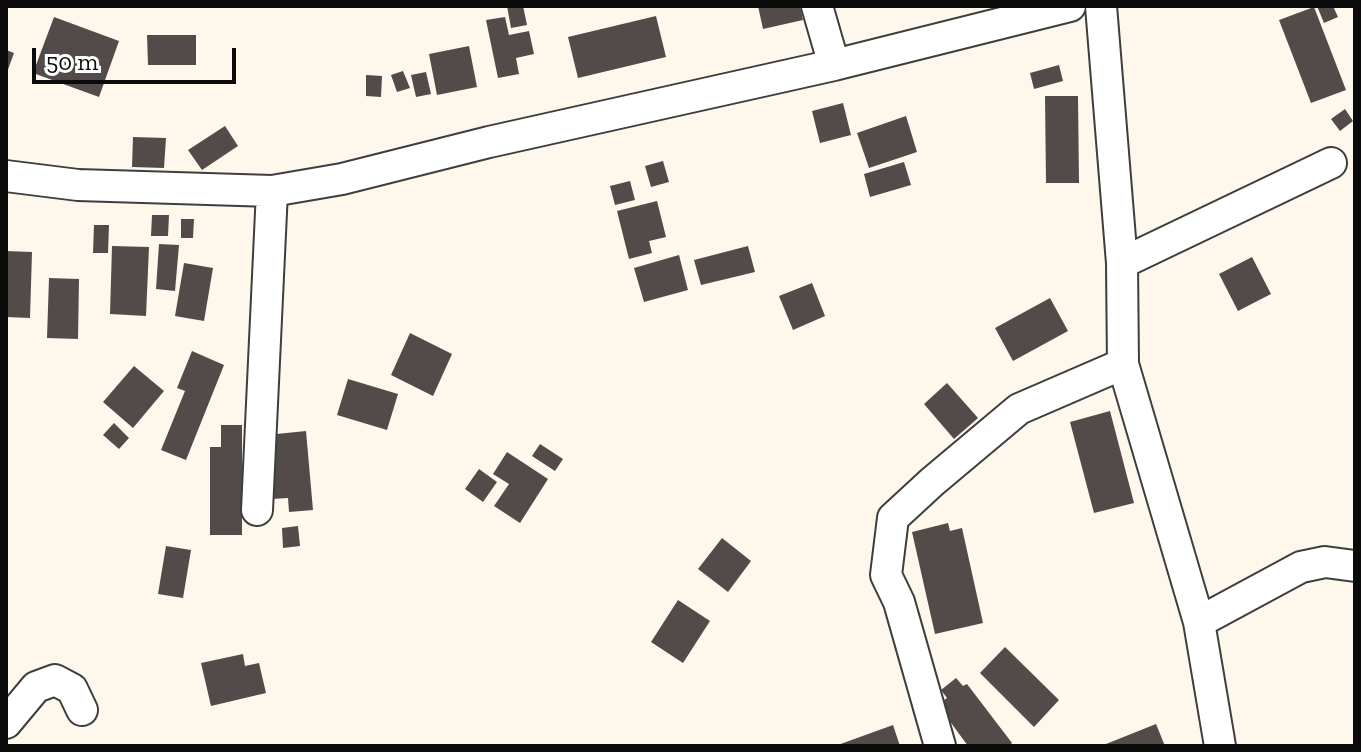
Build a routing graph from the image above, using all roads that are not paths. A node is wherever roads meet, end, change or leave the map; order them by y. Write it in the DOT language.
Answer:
graph roads {
  1 [pos="817,6"];
  2 [pos="1070,6"];
  3 [pos="1101,6"];
  4 [pos="834,65"];
  5 [pos="1331,163"];
  6 [pos="6,176"];
  7 [pos="272,191"];
  8 [pos="1122,263"];
  9 [pos="1123,364"];
  10 [pos="257,510"];
  11 [pos="1355,566"];
  12 [pos="1199,622"];
  13 [pos="82,710"];
  14 [pos="6,723"];
  15 [pos="940,746"];
  16 [pos="1220,746"];
  1 -- 4 [label="street"];
  2 -- 4 [label="street"];
  3 -- 8 [label="street"];
  4 -- 7 [label="street"];
  5 -- 8 [label="street"];
  6 -- 7 [label="street"];
  7 -- 10 [label="street"];
  8 -- 9 [label="street"];
  9 -- 12 [label="street"];
  9 -- 15 [label="street"];
  11 -- 12 [label="street"];
  12 -- 16 [label="street"];
  13 -- 14 [label="street"];
}
